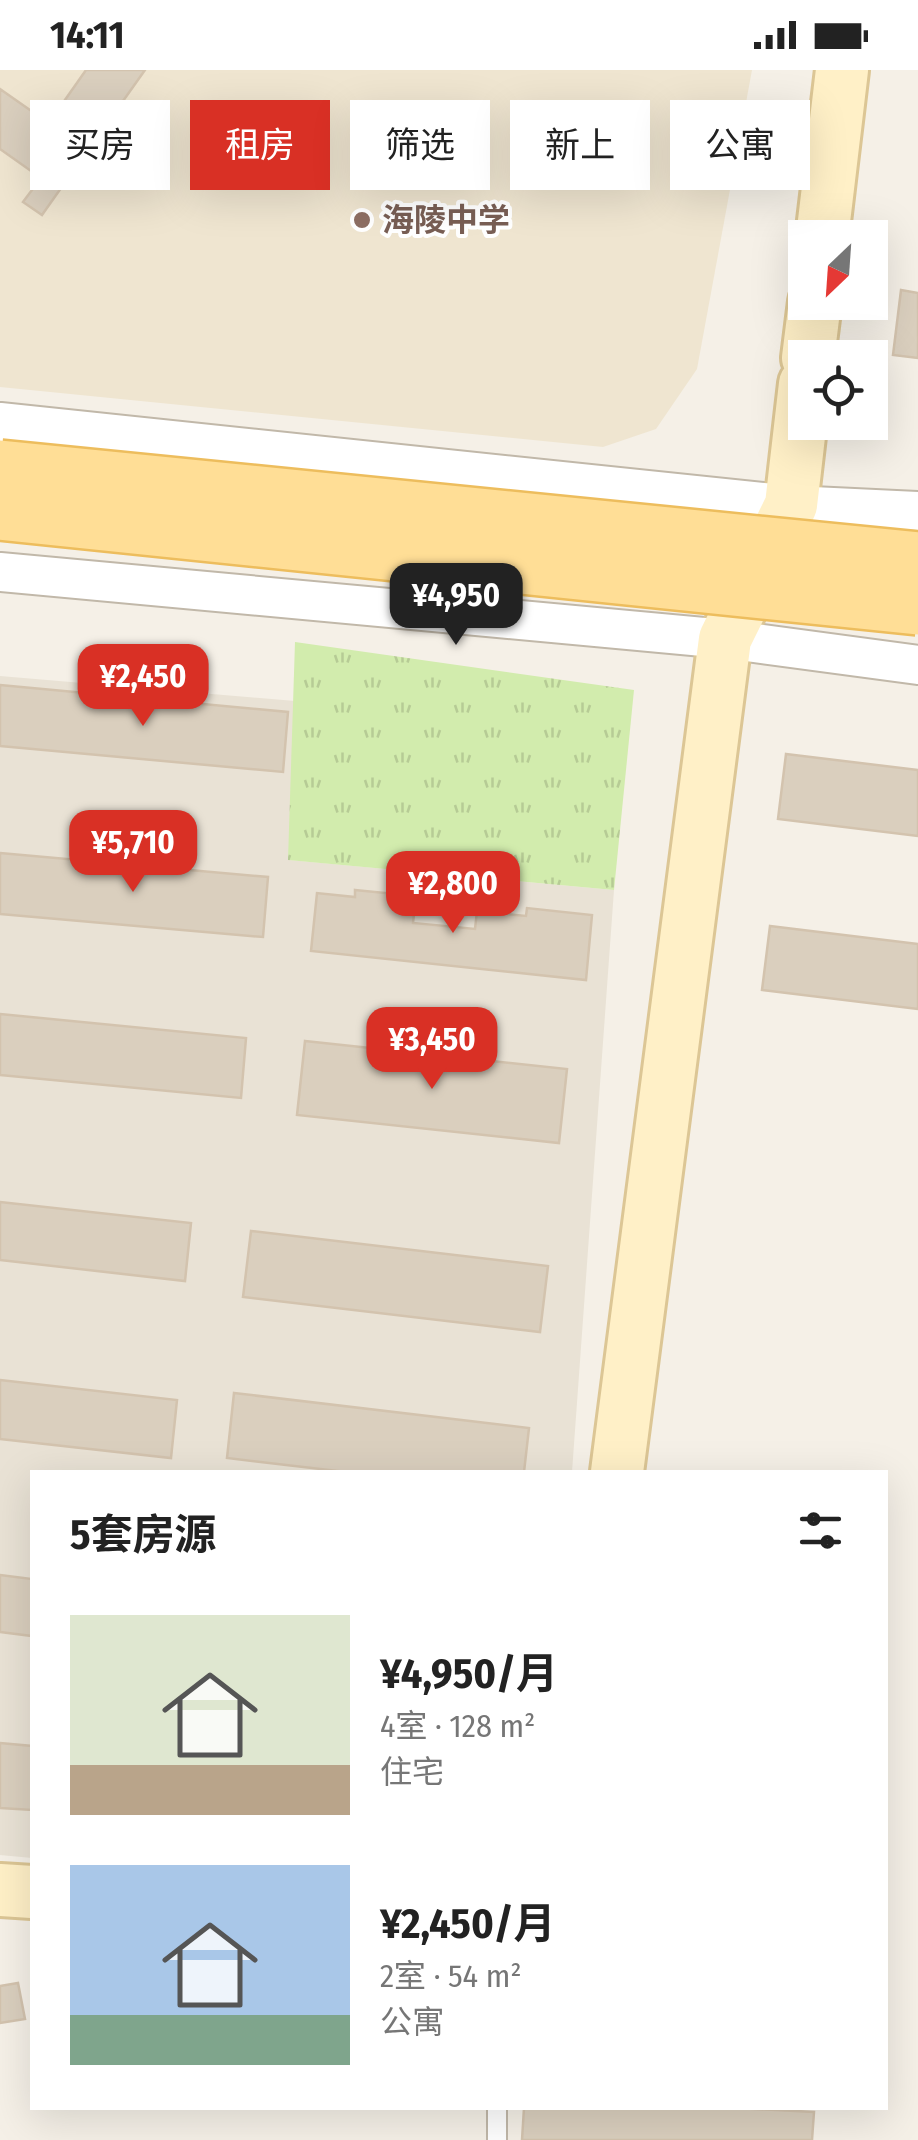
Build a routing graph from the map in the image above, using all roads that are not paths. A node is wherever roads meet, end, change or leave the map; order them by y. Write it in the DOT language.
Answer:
graph roads {
  1 [pos="842,70"];
  2 [pos="824,220"];
  3 [pos="0,422"];
  4 [pos="799,440"];
  5 [pos="0,468"];
  6 [pos="791,505"];
  7 [pos="918,511"];
  8 [pos="0,512"];
  9 [pos="918,560"];
  10 [pos="0,572"];
  11 [pos="918,608"];
  12 [pos="724,638"];
  13 [pos="918,665"];
  14 [pos="617,1470"];
  15 [pos="0,1890"];
  16 [pos="30,1892"];
  17 [pos="498,2110"];
  18 [pos="497,2140"];
  1 -- 2 [label="street"];
  3 -- 6 [label="street"];
  4 -- 6 [label="street"];
  5 -- 9 [label="main road, bridge"];
  6 -- 7 [label="street"];
  6 -- 12 [label="street"];
  8 -- 11 [label="main road, bridge"];
  10 -- 12 [label="street"];
  12 -- 13 [label="street"];
  12 -- 14 [label="street"];
  15 -- 16 [label="street"];
  17 -- 18 [label="lane"];
}
